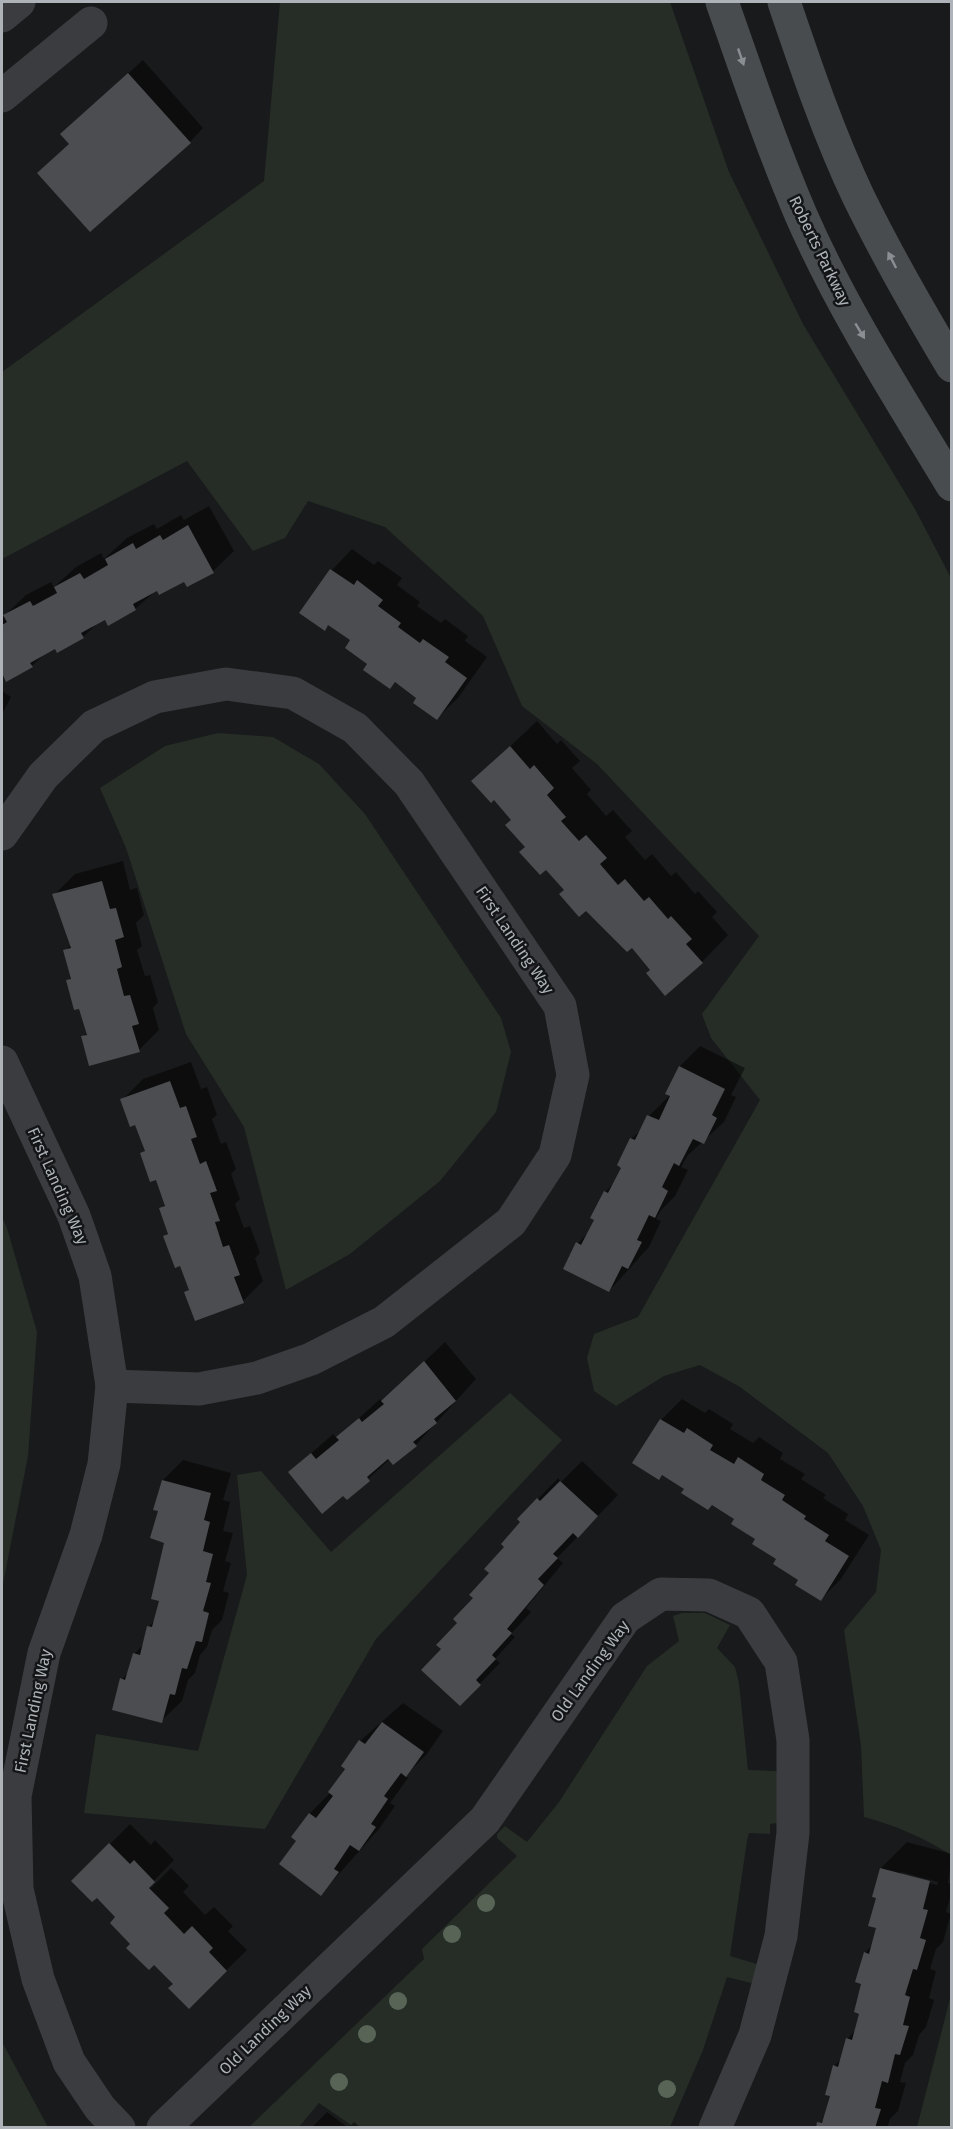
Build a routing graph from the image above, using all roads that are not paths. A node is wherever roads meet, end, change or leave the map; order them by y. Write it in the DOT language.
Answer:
graph roads {
  1 [pos="19,2"];
  2 [pos="722,2"];
  3 [pos="784,2"];
  4 [pos="2,16"];
  5 [pos="91,23"];
  6 [pos="2,96"];
  7 [pos="951,366"];
  8 [pos="951,485"];
  9 [pos="2,834"];
  10 [pos="2,1062"];
  11 [pos="112,1386"];
  12 [pos="119,2127"];
  13 [pos="163,2127"];
  14 [pos="715,2127"];
  1 -- 4 [label="street"];
  2 -- 8 [label="main road, Roberts Parkway, one-way"];
  7 -- 3 [label="main road, one-way"];
  5 -- 6 [label="street"];
  9 -- 11 [label="street, First Landing Way"];
  10 -- 11 [label="street, First Landing Way"];
  11 -- 12 [label="street, First Landing Way"];
  13 -- 14 [label="street, Old Landing Way"];
}
